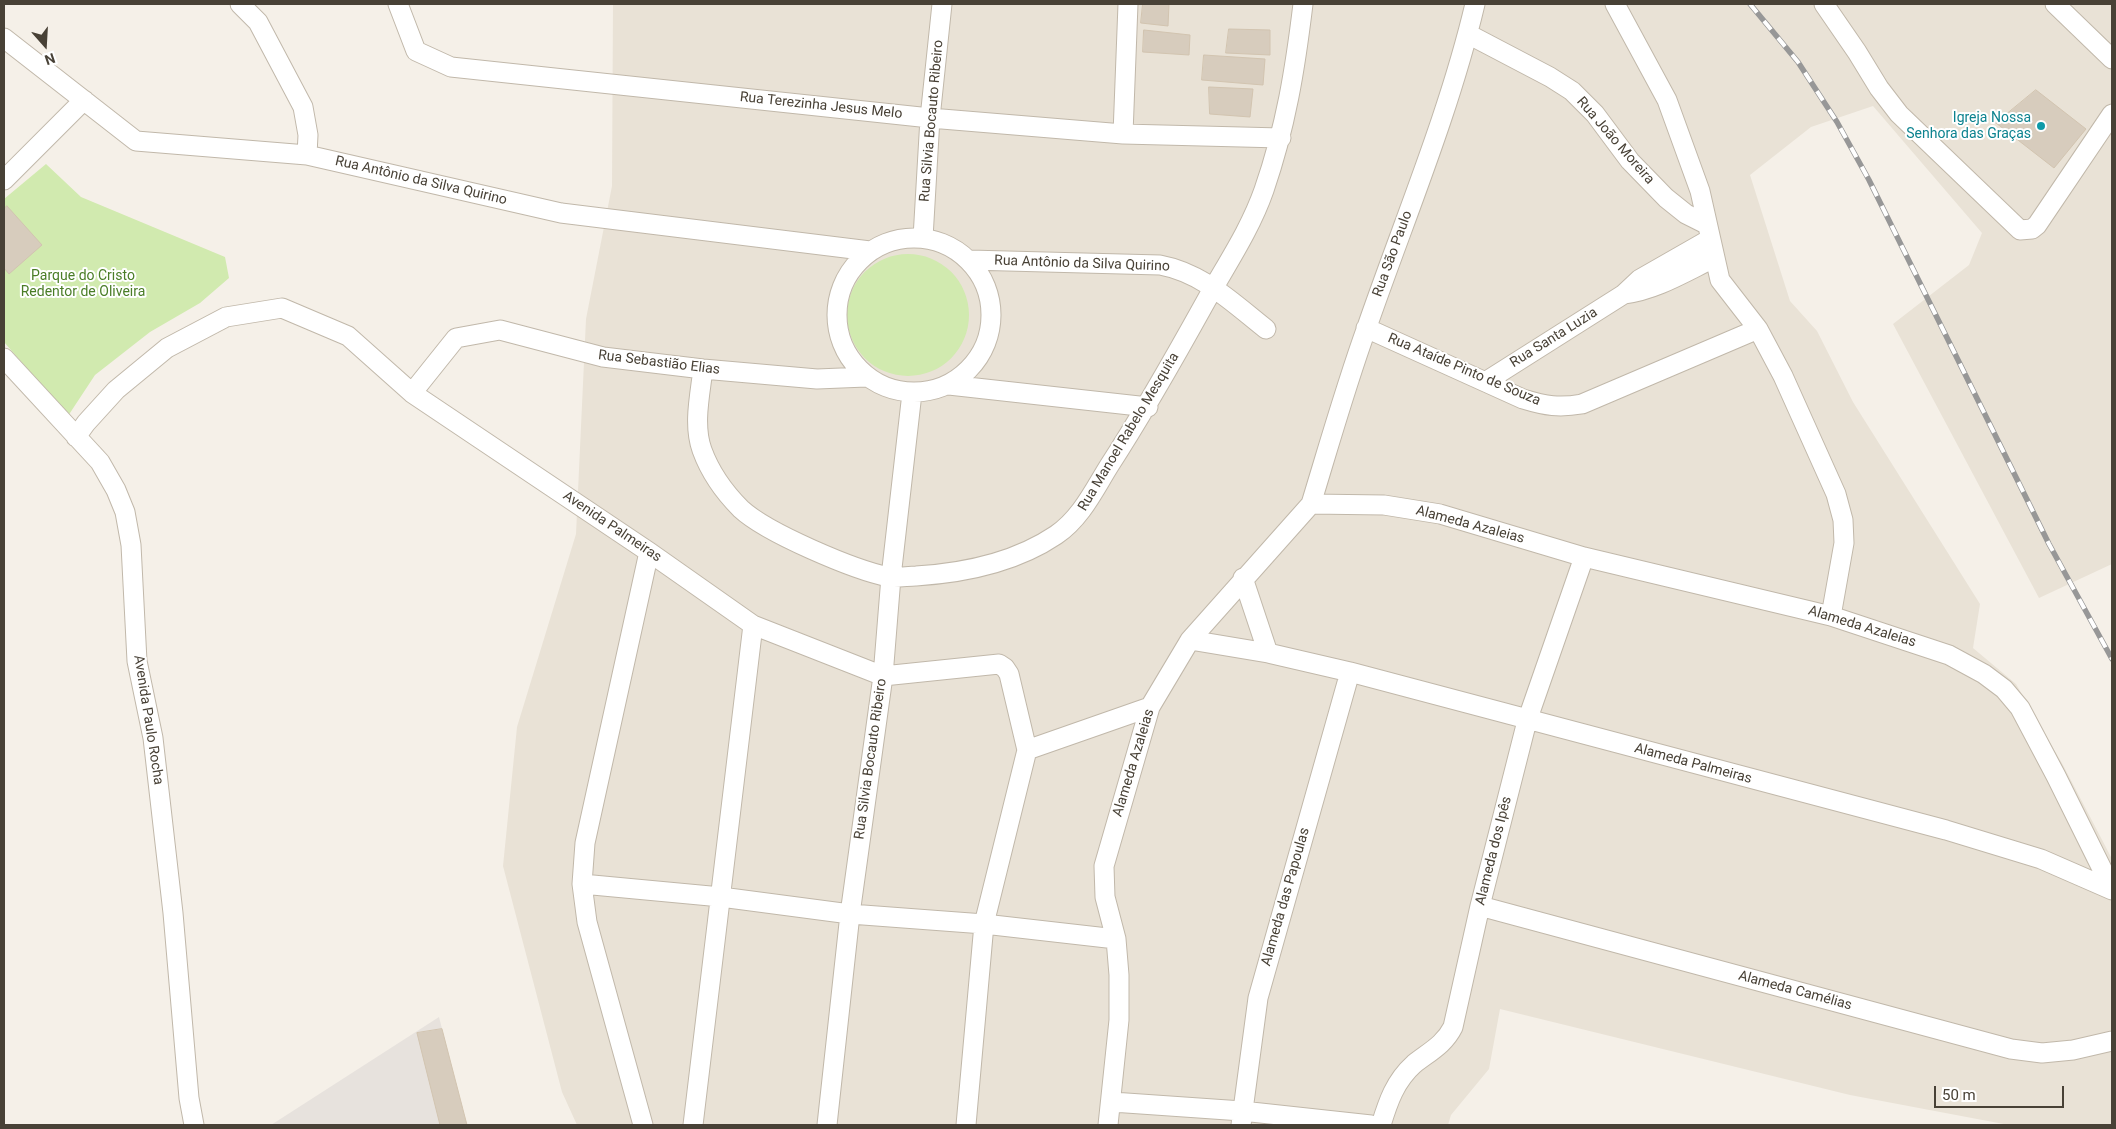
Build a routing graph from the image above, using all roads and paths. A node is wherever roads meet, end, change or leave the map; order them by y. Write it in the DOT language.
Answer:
graph roads {
  1 [pos="240,4"];
  2 [pos="398,4"];
  3 [pos="1128,4"];
  4 [pos="1303,4"];
  5 [pos="1475,4"];
  6 [pos="1615,4"];
  7 [pos="1824,4"];
  8 [pos="2040,4"];
  9 [pos="2055,4"];
  10 [pos="946,6"];
  11 [pos="2076,24"];
  12 [pos="1468,34"];
  13 [pos="4,38"];
  14 [pos="2112,59"];
  15 [pos="84,100"];
  16 [pos="2112,114"];
  17 [pos="930,118"];
  18 [pos="1123,134"];
  19 [pos="1281,138"];
  20 [pos="307,156"];
  21 [pos="4,180"];
  22 [pos="1708,231"];
  23 [pos="923,238"];
  24 [pos="870,251"];
  25 [pos="1714,258"];
  26 [pos="969,260"];
  27 [pos="1213,288"];
  28 [pos="1624,294"];
  29 [pos="1366,328"];
  30 [pos="1266,329"];
  31 [pos="1758,329"];
  32 [pos="845,352"];
  33 [pos="4,358"];
  34 [pos="703,369"];
  35 [pos="866,377"];
  36 [pos="816,379"];
  37 [pos="1485,382"];
  38 [pos="949,385"];
  39 [pos="412,393"];
  40 [pos="912,393"];
  41 [pos="1148,407"];
  42 [pos="76,437"];
  43 [pos="1311,504"];
  44 [pos="649,552"];
  45 [pos="1584,557"];
  46 [pos="891,577"];
  47 [pos="1243,578"];
  48 [pos="1831,616"];
  49 [pos="752,625"];
  50 [pos="1190,640"];
  51 [pos="1268,653"];
  52 [pos="1350,672"];
  53 [pos="883,676"];
  54 [pos="1150,707"];
  55 [pos="1527,720"];
  56 [pos="1027,750"];
  57 [pos="582,884"];
  58 [pos="2112,890"];
  59 [pos="721,897"];
  60 [pos="1480,906"];
  61 [pos="850,914"];
  62 [pos="984,924"];
  63 [pos="1116,939"];
  64 [pos="2112,1042"];
  65 [pos="1112,1102"];
  66 [pos="1241,1118"];
  67 [pos="194,1125"];
  68 [pos="643,1125"];
  69 [pos="693,1125"];
  70 [pos="827,1125"];
  71 [pos="966,1125"];
  72 [pos="1108,1125"];
  73 [pos="1371,1125"];
  74 [pos="1381,1125"];
  1 -- 20 [label="street"];
  2 -- 17 [label="street, Rua Terezinha Jesus Melo"];
  3 -- 18 [label="street"];
  4 -- 19 [label="street, Rua Manoel Rabelo Mesquita"];
  5 -- 12 [label="street, Rua São Paulo"];
  6 -- 22 [label="street"];
  7 -- 16 [label="street"];
  8 -- 11 [label="street"];
  9 -- 11 [label="street"];
  10 -- 17 [label="street, Rua Silvia Bocauto Ribeiro"];
  11 -- 14 [label="street"];
  12 -- 22 [label="street, Rua João Moreira"];
  12 -- 29 [label="street, Rua São Paulo"];
  13 -- 15 [label="street, Rua Antônio da Silva Quirino"];
  15 -- 20 [label="street, Rua Antônio da Silva Quirino"];
  15 -- 21 [label="street"];
  17 -- 18 [label="street, Rua Terezinha Jesus Melo"];
  17 -- 23 [label="street, Rua Silvia Bocauto Ribeiro"];
  18 -- 19 [label="street, Rua Terezinha Jesus Melo"];
  19 -- 27 [label="street, Rua Manoel Rabelo Mesquita"];
  20 -- 24 [label="street, Rua Antônio da Silva Quirino"];
  22 -- 25 [label="street"];
  22 -- 28 [label="street, Rua Santa Luzia"];
  23 -- 24 [label="street"];
  23 -- 26 [label="street"];
  24 -- 32 [label="street"];
  25 -- 28 [label="street, Rua Santa Luzia"];
  25 -- 31 [label="street"];
  26 -- 27 [label="street, Rua Antônio da Silva Quirino"];
  26 -- 38 [label="street"];
  27 -- 30 [label="street, Rua Antônio da Silva Quirino"];
  27 -- 41 [label="street, Rua Manoel Rabelo Mesquita"];
  28 -- 37 [label="street, Rua Santa Luzia"];
  29 -- 37 [label="street, Rua Ataíde Pinto de Souza"];
  29 -- 43 [label="street, Rua São Paulo"];
  31 -- 37 [label="street, Rua Ataíde Pinto de Souza"];
  31 -- 48 [label="street"];
  32 -- 35 [label="street"];
  32 -- 36 [label="street"];
  33 -- 42 [label="street, Avenida Paulo Rocha"];
  34 -- 36 [label="street, Rua Sebastião Elias"];
  34 -- 39 [label="street, Rua Sebastião Elias"];
  34 -- 46 [label="street, Rua Manoel Rabelo Mesquita"];
  35 -- 36 [label="street, Rua Sebastião Elias"];
  35 -- 40 [label="street"];
  38 -- 40 [label="street"];
  38 -- 41 [label="street"];
  39 -- 42 [label="street, Avenida Palmeiras"];
  39 -- 44 [label="street, Avenida Palmeiras"];
  40 -- 46 [label="street, Rua Silvia Bocauto Ribeiro"];
  41 -- 46 [label="street, Rua Manoel Rabelo Mesquita"];
  42 -- 67 [label="street, Avenida Paulo Rocha"];
  43 -- 45 [label="street, Alameda Azaleias"];
  43 -- 47 [label="street, Alameda Azaleias"];
  44 -- 49 [label="street, Avenida Palmeiras"];
  44 -- 57 [label="street"];
  45 -- 48 [label="street, Alameda Azaleias"];
  45 -- 55 [label="street, Alameda dos Ipês"];
  46 -- 53 [label="street, Rua Silvia Bocauto Ribeiro"];
  47 -- 50 [label="street, Alameda Azaleias"];
  47 -- 51 [label="street"];
  48 -- 58 [label="street, Alameda Azaleias"];
  49 -- 53 [label="street, Avenida Palmeiras"];
  49 -- 59 [label="street"];
  50 -- 51 [label="street, Alameda Palmeiras"];
  50 -- 54 [label="street, Alameda Azaleias"];
  51 -- 52 [label="street, Alameda Palmeiras"];
  52 -- 55 [label="street, Alameda Palmeiras"];
  52 -- 66 [label="street, Alameda das Papoulas"];
  53 -- 56 [label="street, Avenida Palmeiras"];
  53 -- 61 [label="street, Rua Silvia Bocauto Ribeiro"];
  54 -- 56 [label="street"];
  54 -- 63 [label="street, Alameda Azaleias"];
  55 -- 58 [label="street, Alameda Palmeiras"];
  55 -- 60 [label="street, Alameda dos Ipês"];
  56 -- 62 [label="street"];
  57 -- 59 [label="street"];
  57 -- 68 [label="street"];
  59 -- 61 [label="street"];
  59 -- 69 [label="street"];
  60 -- 64 [label="street, Alameda Camélias"];
  60 -- 74 [label="street, Alameda dos Ipês"];
  61 -- 62 [label="street"];
  61 -- 70 [label="street, Rua Silvia Bocauto Ribeiro"];
  62 -- 63 [label="street"];
  62 -- 71 [label="street"];
  63 -- 65 [label="street, Alameda Azaleias"];
  65 -- 66 [label="street"];
  65 -- 72 [label="street, Alameda Azaleias"];
  66 -- 73 [label="street"];
}
